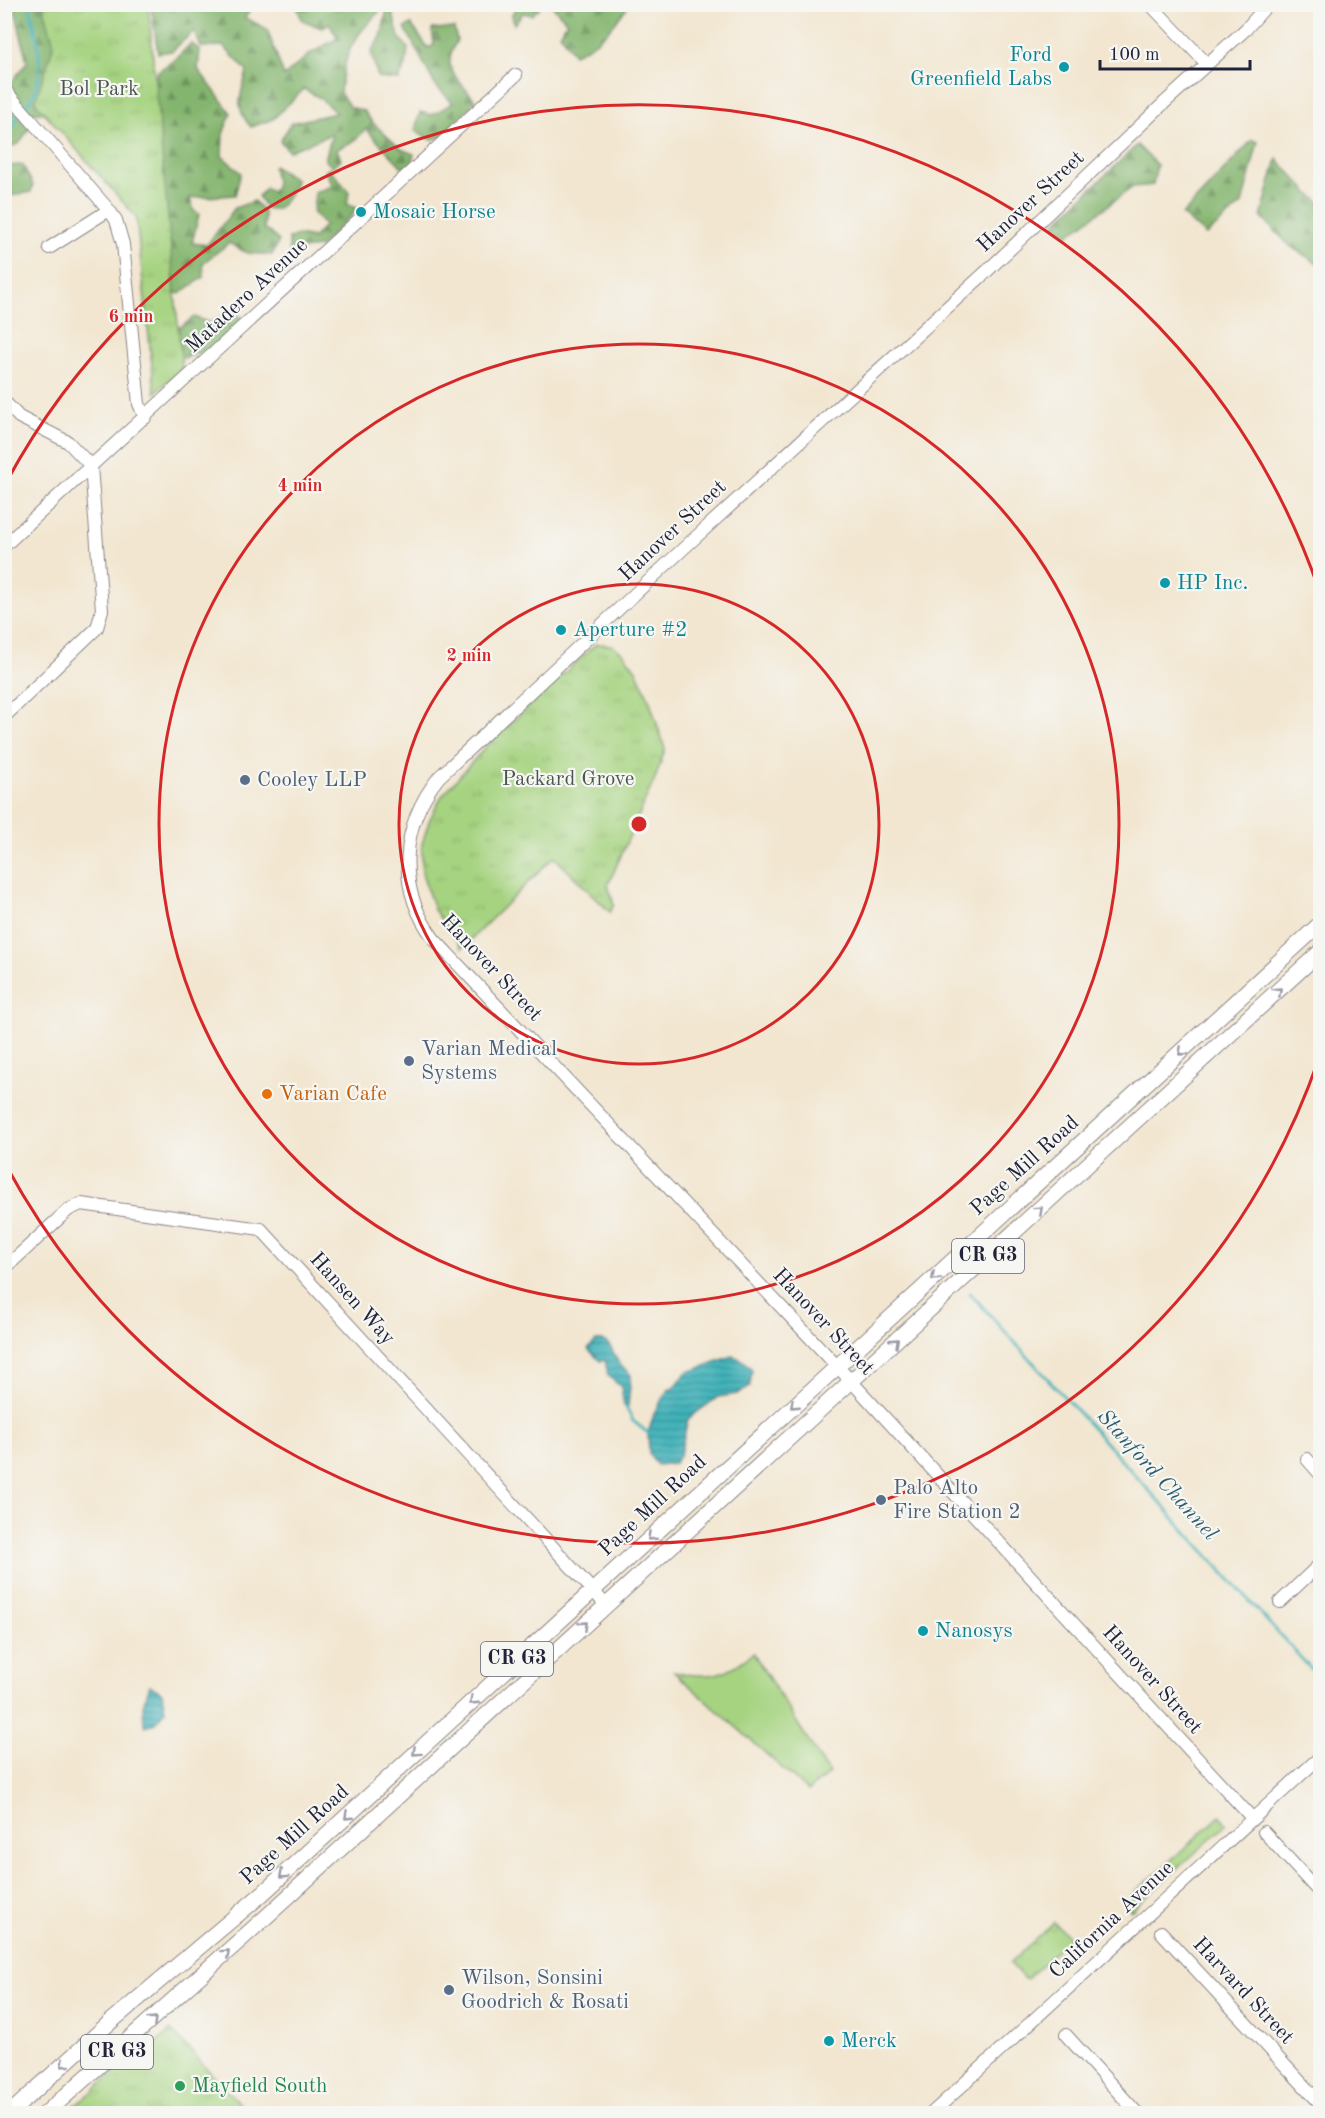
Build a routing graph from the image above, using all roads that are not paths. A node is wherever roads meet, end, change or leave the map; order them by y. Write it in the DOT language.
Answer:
graph roads {
  1 [pos="1150,4"];
  2 [pos="1268,4"];
  3 [pos="1207,64"];
  4 [pos="516,75"];
  5 [pos="4,89"];
  6 [pos="110,210"];
  7 [pos="49,248"];
  8 [pos="4,401"];
  9 [pos="145,418"];
  10 [pos="91,466"];
  11 [pos="4,546"];
  12 [pos="4,717"];
  13 [pos="1320,924"];
  14 [pos="1320,952"];
  15 [pos="1238,1000"];
  16 [pos="1236,1030"];
  17 [pos="4,1269"];
  18 [pos="837,1366"];
  19 [pos="852,1382"];
  20 [pos="1307,1459"];
  21 [pos="1320,1474"];
  22 [pos="1320,1564"];
  23 [pos="593,1591"];
  24 [pos="1280,1602"];
  25 [pos="606,1605"];
  26 [pos="1320,1757"];
  27 [pos="1252,1818"];
  28 [pos="1264,1832"];
  29 [pos="1320,1893"];
  30 [pos="1161,1932"];
  31 [pos="1066,2035"];
  32 [pos="1320,2103"];
  33 [pos="940,2111"];
  34 [pos="9,2114"];
  35 [pos="45,2114"];
  36 [pos="1138,2114"];
  1 -- 3 [label="street"];
  2 -- 3 [label="street, Hanover Street"];
  3 -- 18 [label="street, Hanover Street"];
  4 -- 9 [label="street, Matadero Avenue"];
  5 -- 6 [label="street"];
  6 -- 7 [label="street"];
  6 -- 9 [label="street"];
  8 -- 10 [label="street"];
  9 -- 10 [label="street, Matadero Avenue"];
  10 -- 11 [label="street, Matadero Avenue"];
  10 -- 12 [label="street"];
  13 -- 15 [label="main road, Page Mill Road / CR G3"];
  16 -- 14 [label="main road, Page Mill Road / CR G3, one-way"];
  15 -- 16 [label="main road"];
  15 -- 18 [label="main road, Page Mill Road / CR G3, one-way"];
  19 -- 16 [label="main road, Page Mill Road / CR G3, one-way"];
  17 -- 23 [label="street, Hansen Way"];
  18 -- 19 [label="street, Hanover Street"];
  18 -- 23 [label="main road, Page Mill Road / CR G3, one-way"];
  19 -- 25 [label="main road, Page Mill Road / CR G3"];
  19 -- 27 [label="street, Hanover Street"];
  20 -- 21 [label="street"];
  22 -- 24 [label="street"];
  23 -- 25 [label="street, Hansen Way"];
  23 -- 34 [label="main road, Page Mill Road / CR G3, one-way"];
  35 -- 25 [label="main road, Page Mill Road / CR G3, one-way"];
  26 -- 27 [label="street, California Avenue"];
  27 -- 33 [label="street, California Avenue"];
  28 -- 29 [label="street"];
  30 -- 32 [label="street, Harvard Street"];
  31 -- 36 [label="street"];
}
